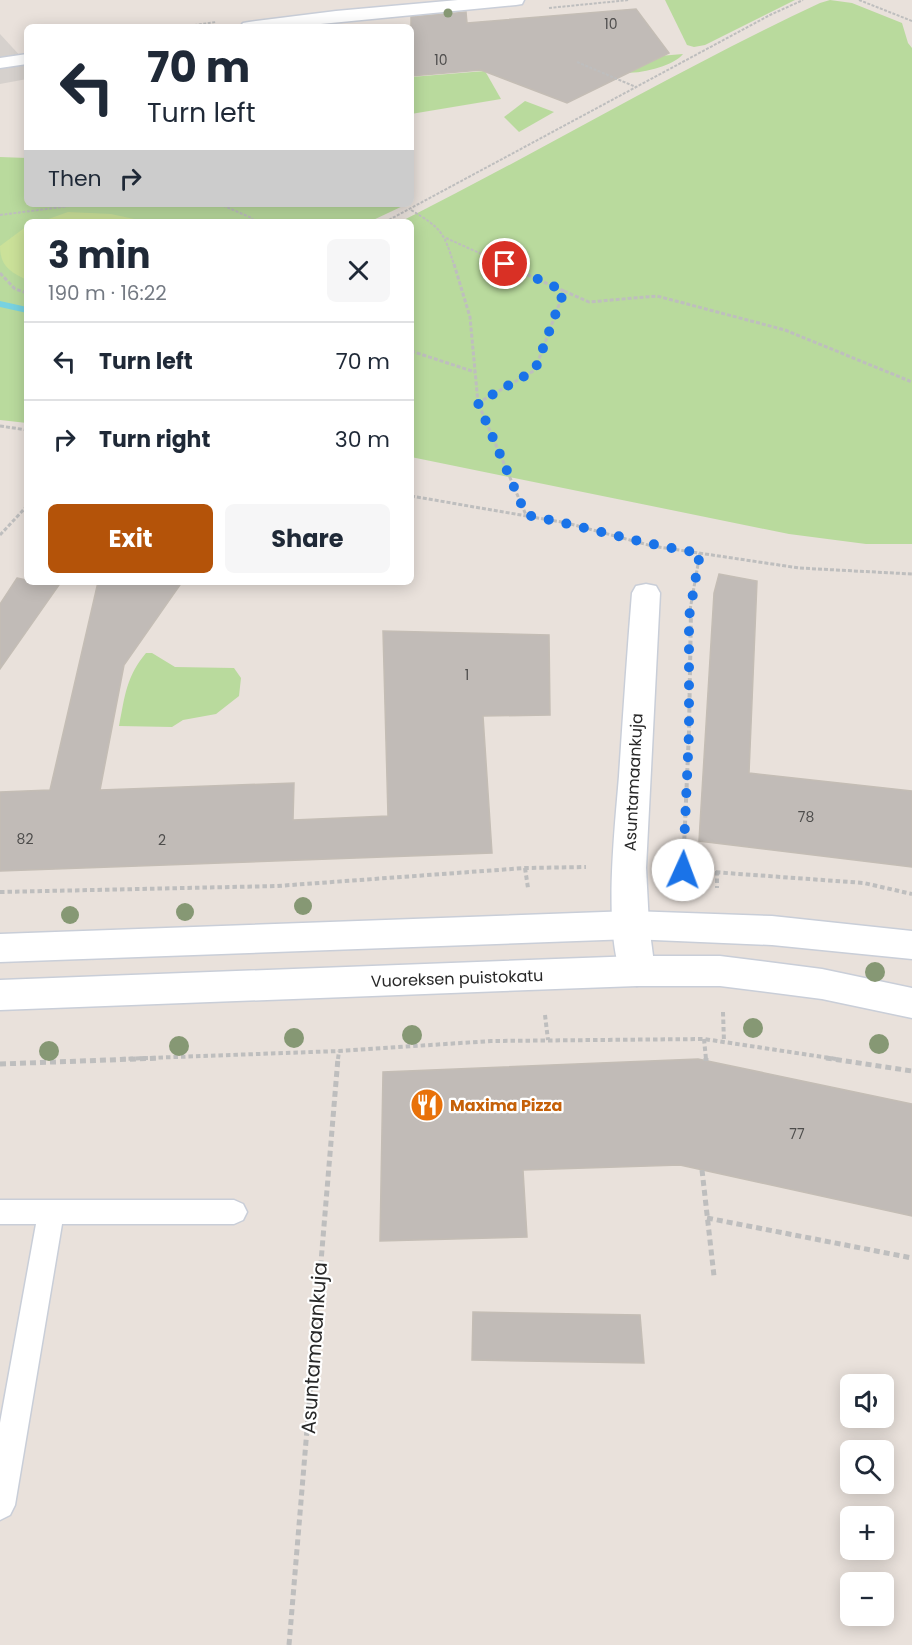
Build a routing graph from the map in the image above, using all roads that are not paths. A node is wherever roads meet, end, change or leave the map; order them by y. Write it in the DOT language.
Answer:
graph roads {
  1 [pos="516,0"];
  2 [pos="273,24"];
  3 [pos="24,59"];
  4 [pos="0,63"];
  5 [pos="646,593"];
  6 [pos="631,925"];
  7 [pos="912,945"];
  8 [pos="0,948"];
  9 [pos="637,971"];
  10 [pos="0,995"];
  11 [pos="912,1003"];
  12 [pos="0,1212"];
  13 [pos="51,1212"];
  14 [pos="234,1212"];
  15 [pos="0,1505"];
  1 -- 2 [label="main road"];
  3 -- 4 [label="main road"];
  5 -- 6 [label="main road, Asuntamaankuja"];
  6 -- 7 [label="main road"];
  6 -- 8 [label="main road"];
  6 -- 9 [label="main road, Asuntamaankuja"];
  9 -- 10 [label="main road, Vuoreksen puistokatu"];
  9 -- 11 [label="main road, Vuoreksen puistokatu"];
  12 -- 13 [label="lane"];
  13 -- 14 [label="lane"];
  13 -- 15 [label="lane"];
}
